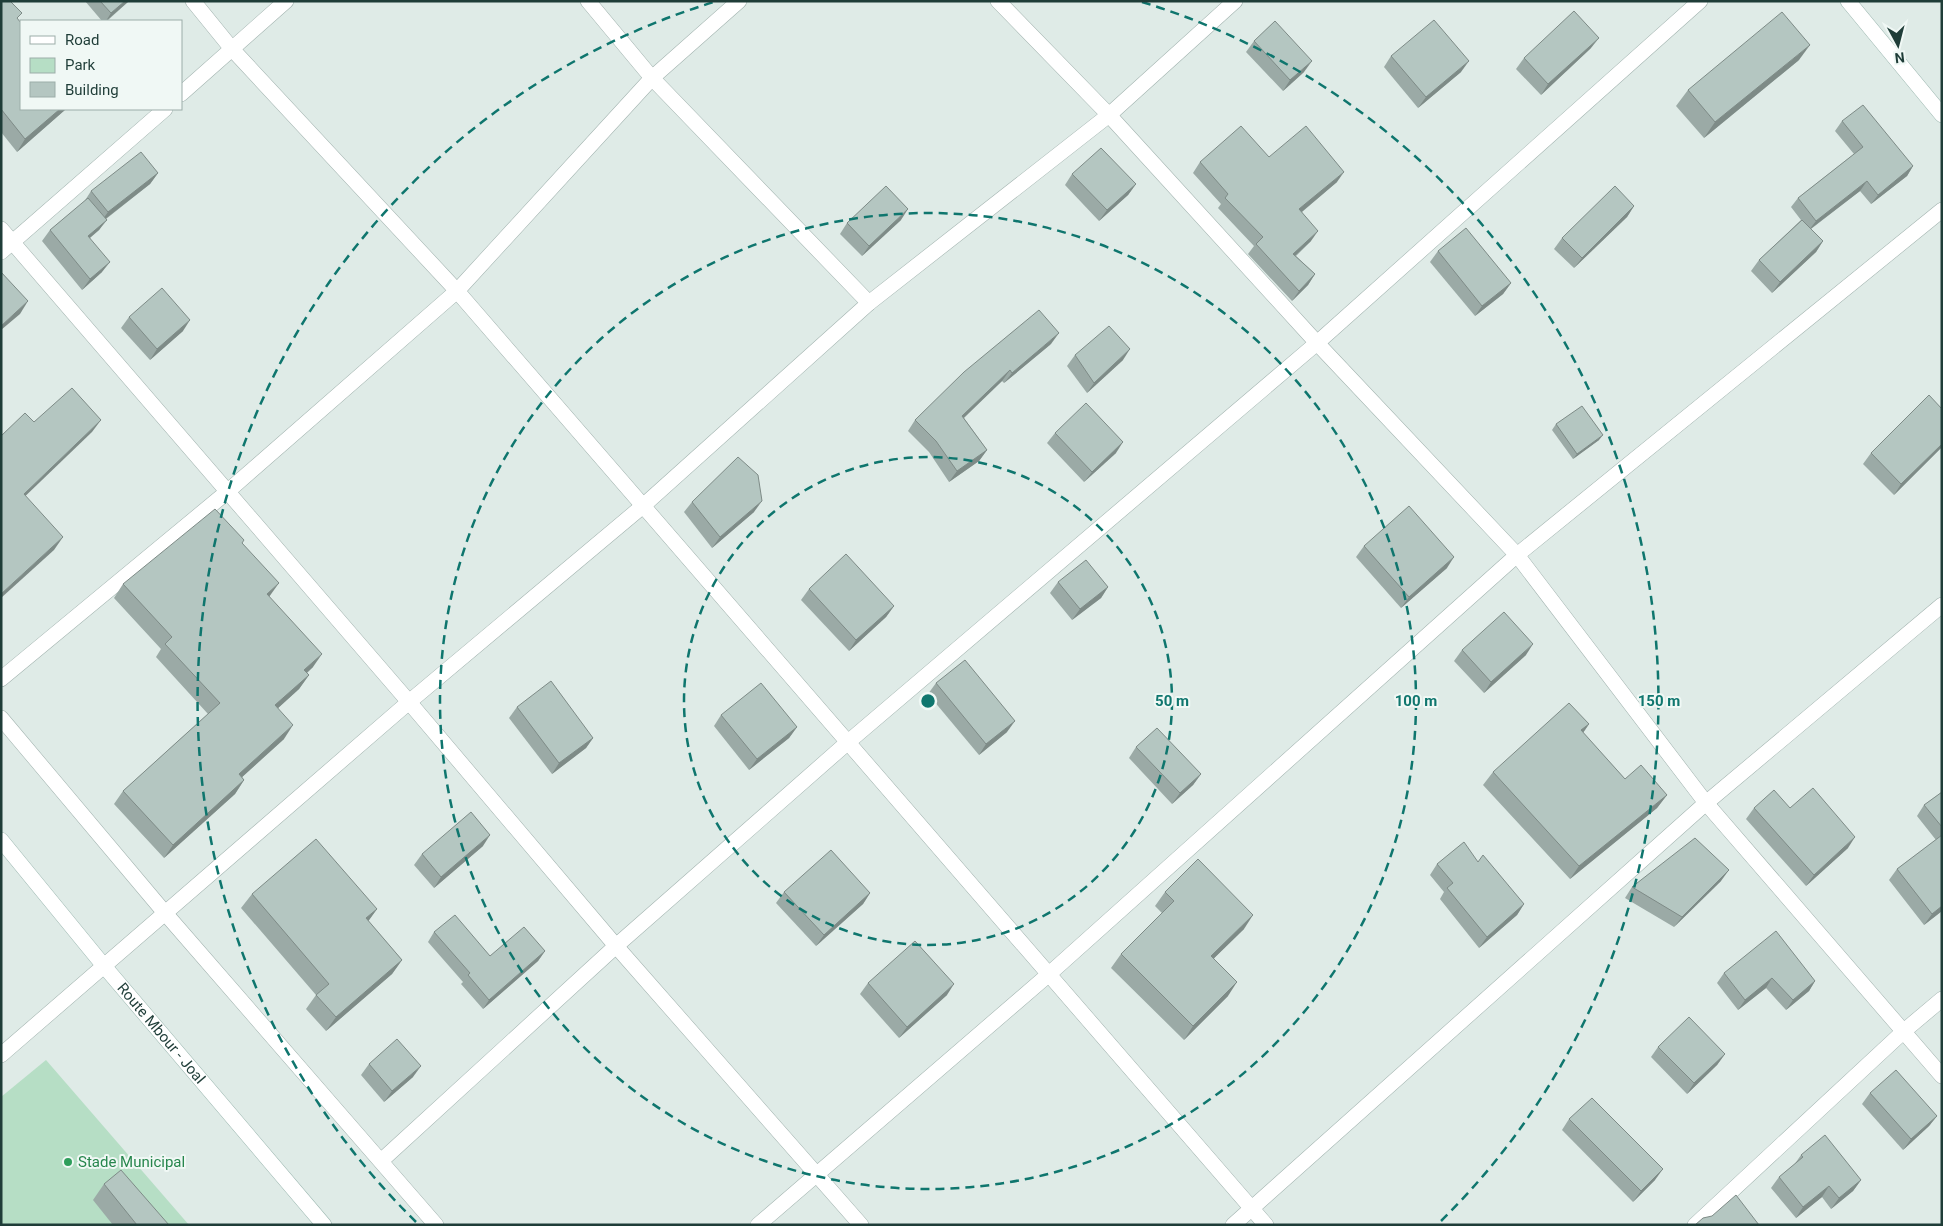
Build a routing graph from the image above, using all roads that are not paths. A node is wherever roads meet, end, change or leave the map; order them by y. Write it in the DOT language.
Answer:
graph roads {
  1 [pos="193,1"];
  2 [pos="286,1"];
  3 [pos="588,1"];
  4 [pos="739,1"];
  5 [pos="998,1"];
  6 [pos="1235,1"];
  7 [pos="1700,1"];
  8 [pos="1848,1"];
  9 [pos="232,50"];
  10 [pos="652,78"];
  11 [pos="182,93"];
  12 [pos="164,110"];
  13 [pos="1109,115"];
  14 [pos="1942,115"];
  15 [pos="1942,210"];
  16 [pos="1,229"];
  17 [pos="7,248"];
  18 [pos="457,291"];
  19 [pos="869,303"];
  20 [pos="1317,343"];
  21 [pos="227,492"];
  22 [pos="644,505"];
  23 [pos="1517,555"];
  24 [pos="1942,605"];
  25 [pos="1,679"];
  26 [pos="410,702"];
  27 [pos="1,718"];
  28 [pos="847,743"];
  29 [pos="1706,803"];
  30 [pos="1,840"];
  31 [pos="165,913"];
  32 [pos="616,946"];
  33 [pos="104,966"];
  34 [pos="1048,975"];
  35 [pos="1942,999"];
  36 [pos="1904,1031"];
  37 [pos="1,1055"];
  38 [pos="1942,1076"];
  39 [pos="381,1161"];
  40 [pos="817,1174"];
  41 [pos="1252,1209"];
  42 [pos="324,1225"];
  43 [pos="436,1225"];
  44 [pos="758,1225"];
  45 [pos="861,1225"];
  46 [pos="1234,1225"];
  47 [pos="1266,1225"];
  48 [pos="1695,1225"];
  1 -- 9 [label="street"];
  2 -- 9 [label="street"];
  3 -- 10 [label="street"];
  4 -- 10 [label="street"];
  5 -- 13 [label="street"];
  6 -- 13 [label="street"];
  7 -- 20 [label="street"];
  8 -- 14 [label="street"];
  9 -- 11 [label="street"];
  9 -- 18 [label="street"];
  10 -- 18 [label="street"];
  10 -- 19 [label="street"];
  12 -- 17 [label="street"];
  13 -- 19 [label="street"];
  13 -- 20 [label="street"];
  15 -- 23 [label="street"];
  16 -- 17 [label="street"];
  17 -- 21 [label="street"];
  18 -- 21 [label="street"];
  18 -- 22 [label="street"];
  19 -- 22 [label="street"];
  20 -- 23 [label="street"];
  20 -- 28 [label="street"];
  21 -- 25 [label="street"];
  21 -- 26 [label="street"];
  22 -- 26 [label="street"];
  22 -- 28 [label="street"];
  23 -- 29 [label="street"];
  23 -- 34 [label="street"];
  24 -- 29 [label="street"];
  26 -- 31 [label="street"];
  26 -- 32 [label="street"];
  27 -- 31 [label="street"];
  28 -- 32 [label="street"];
  28 -- 34 [label="street"];
  29 -- 36 [label="street"];
  29 -- 41 [label="street"];
  30 -- 33 [label="street, Route Mbour - Joal"];
  31 -- 33 [label="street"];
  31 -- 39 [label="street"];
  32 -- 39 [label="street"];
  32 -- 40 [label="street"];
  33 -- 37 [label="street"];
  33 -- 42 [label="street, Route Mbour - Joal"];
  34 -- 40 [label="street"];
  34 -- 41 [label="street"];
  35 -- 36 [label="street"];
  36 -- 38 [label="street"];
  36 -- 48 [label="street"];
  39 -- 43 [label="street"];
  40 -- 44 [label="street"];
  40 -- 45 [label="street"];
  41 -- 46 [label="street"];
  41 -- 47 [label="street"];
}
